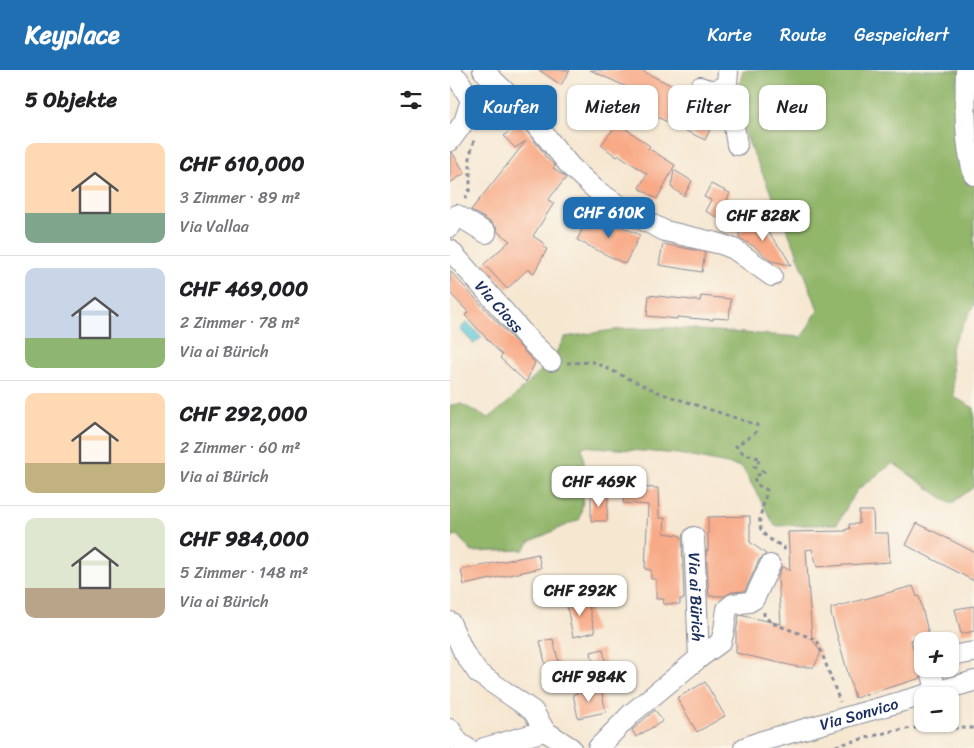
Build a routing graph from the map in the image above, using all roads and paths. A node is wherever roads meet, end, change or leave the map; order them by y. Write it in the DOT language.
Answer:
graph roads {
  1 [pos="484,70"];
  2 [pos="966,70"];
  3 [pos="450,72"];
  4 [pos="728,77"];
  5 [pos="474,138"];
  6 [pos="450,141"];
  7 [pos="737,144"];
  8 [pos="974,175"];
  9 [pos="453,221"];
  10 [pos="486,234"];
  11 [pos="450,250"];
  12 [pos="772,276"];
  13 [pos="552,361"];
  14 [pos="694,537"];
  15 [pos="778,561"];
  16 [pos="764,607"];
  17 [pos="450,622"];
  18 [pos="974,652"];
  19 [pos="959,654"];
  20 [pos="699,658"];
  21 [pos="974,681"];
  22 [pos="953,687"];
  23 [pos="914,698"];
  24 [pos="846,718"];
  25 [pos="450,728"];
  26 [pos="974,728"];
  27 [pos="545,731"];
  28 [pos="467,748"];
  29 [pos="484,748"];
  30 [pos="571,748"];
  31 [pos="598,748"];
  32 [pos="744,748"];
  33 [pos="828,748"];
  1 -- 12 [label="street"];
  2 -- 8 [label="street"];
  3 -- 6 [label="street"];
  4 -- 7 [label="street"];
  5 -- 9 [label="path"];
  9 -- 10 [label="street"];
  11 -- 13 [label="street, Via Cioss"];
  13 -- 15 [label="path"];
  14 -- 20 [label="street, Via ai Bürich"];
  15 -- 20 [label="street, Via ai Bürich"];
  16 -- 24 [label="path"];
  17 -- 27 [label="street"];
  18 -- 19 [label="street"];
  20 -- 31 [label="street, Via ai Bürich"];
  21 -- 22 [label="street, Via Sonvico"];
  23 -- 24 [label="street, Via Sonvico"];
  24 -- 32 [label="street, Via Sonvico"];
  25 -- 28 [label="street"];
  26 -- 33 [label="path"];
  27 -- 29 [label="street"];
  27 -- 30 [label="street"];
}
